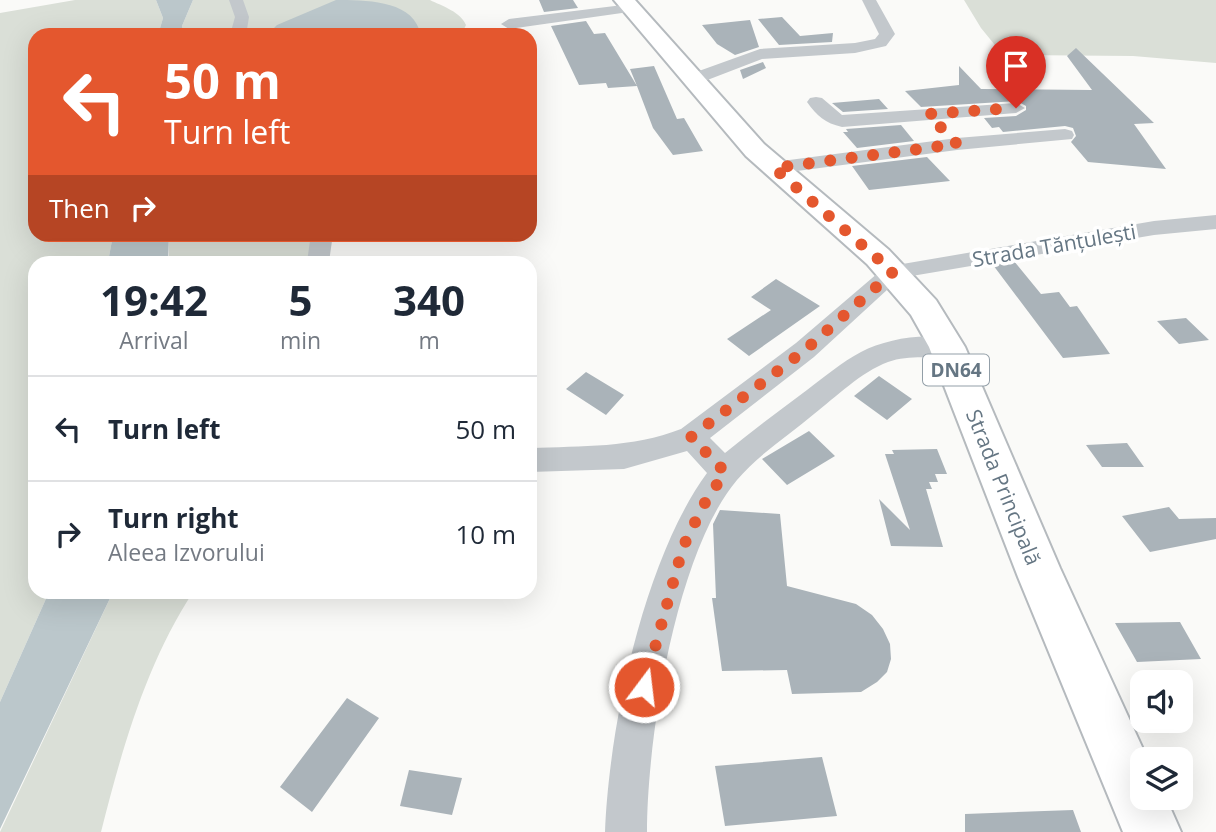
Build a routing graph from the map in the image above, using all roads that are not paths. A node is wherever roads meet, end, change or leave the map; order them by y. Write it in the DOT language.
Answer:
graph roads {
  1 [pos="236,0"];
  2 [pos="869,0"];
  3 [pos="627,4"];
  4 [pos="509,24"];
  5 [pos="240,28"];
  6 [pos="691,80"];
  7 [pos="816,102"];
  8 [pos="1016,108"];
  9 [pos="928,114"];
  10 [pos="1065,135"];
  11 [pos="957,144"];
  12 [pos="774,168"];
  13 [pos="1216,222"];
  14 [pos="893,272"];
  15 [pos="947,347"];
  16 [pos="691,437"];
  17 [pos="537,460"];
  18 [pos="725,472"];
  19 [pos="626,832"];
  20 [pos="1152,832"];
  1 -- 5 [label="street"];
  2 -- 6 [label="street"];
  3 -- 4 [label="street"];
  3 -- 6 [label="main road, Strada Principală / DN64"];
  6 -- 12 [label="main road, Strada Principală / DN64"];
  7 -- 9 [label="street"];
  8 -- 9 [label="street"];
  9 -- 11 [label="street"];
  10 -- 11 [label="street"];
  11 -- 12 [label="street"];
  12 -- 14 [label="main road, Strada Principală / DN64"];
  13 -- 14 [label="street, Strada Tănțulești"];
  14 -- 15 [label="main road, Strada Principală / DN64"];
  14 -- 16 [label="street"];
  15 -- 18 [label="street"];
  15 -- 20 [label="main road, Strada Principală / DN64"];
  16 -- 17 [label="street"];
  16 -- 18 [label="street"];
  18 -- 19 [label="street"];
}
